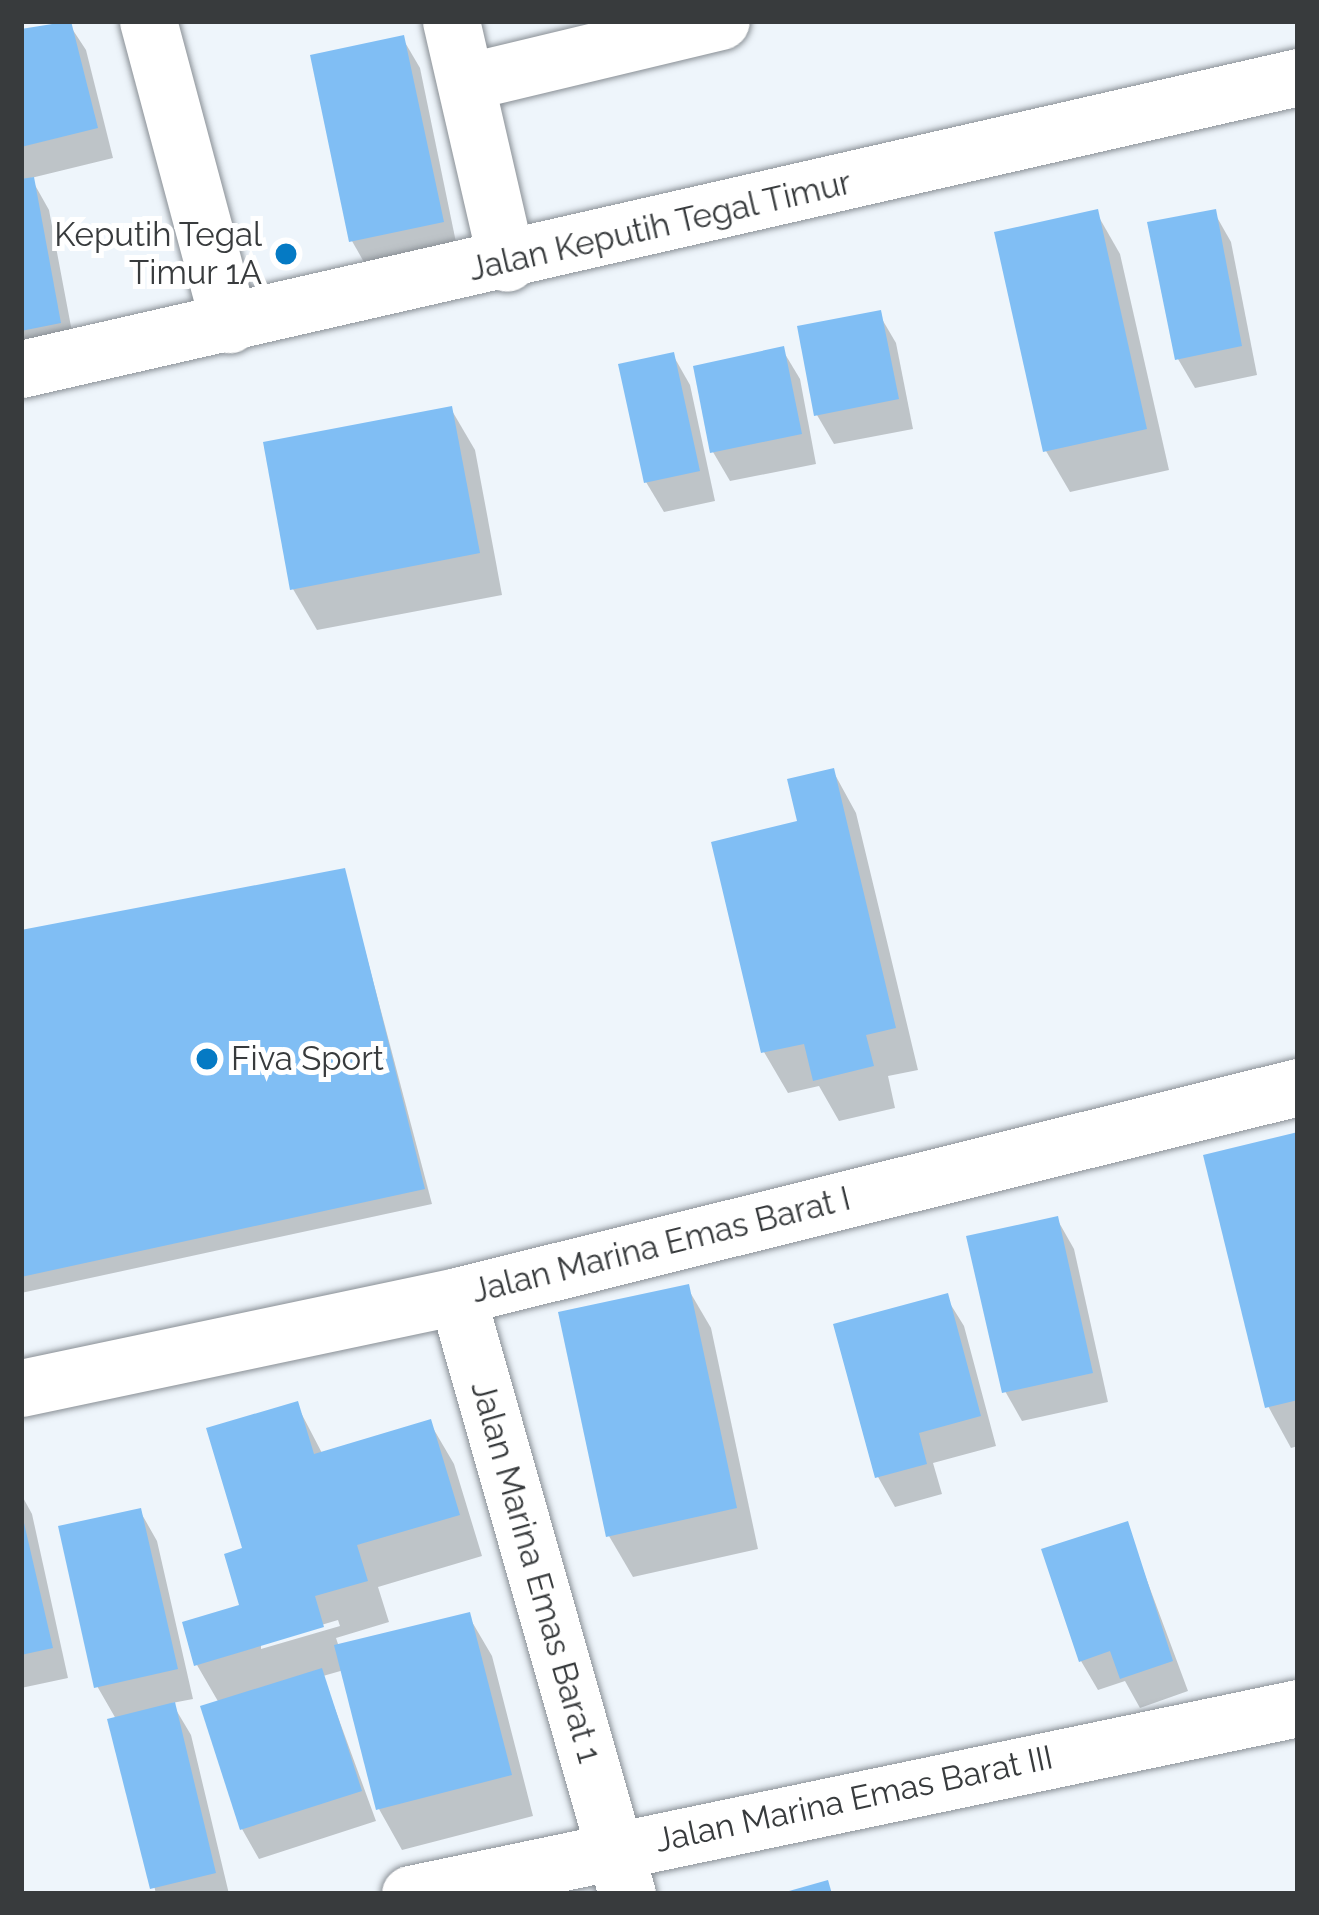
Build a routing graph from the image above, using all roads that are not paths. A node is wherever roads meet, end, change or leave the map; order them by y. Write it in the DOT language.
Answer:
graph roads {
  1 [pos="148,21"];
  2 [pos="452,21"];
  3 [pos="721,21"];
  4 [pos="1298,77"];
  5 [pos="466,82"];
  6 [pos="507,262"];
  7 [pos="229,324"];
  8 [pos="21,369"];
  9 [pos="1298,1087"];
  10 [pos="457,1296"];
  11 [pos="21,1388"];
  12 [pos="1298,1708"];
  13 [pos="621,1871"];
  14 [pos="410,1894"];
  1 -- 7 [label="street"];
  2 -- 5 [label="street"];
  3 -- 5 [label="street"];
  4 -- 6 [label="street, Jalan Keputih Tegal Timur"];
  5 -- 6 [label="street"];
  6 -- 7 [label="street, Jalan Keputih Tegal Timur"];
  7 -- 8 [label="street, Jalan Keputih Tegal Timur"];
  9 -- 10 [label="street, Jalan Marina Emas Barat I"];
  10 -- 11 [label="street, Jalan Marina Emas Barat I"];
  10 -- 13 [label="street, Jalan Marina Emas Barat 1"];
  12 -- 13 [label="street, Jalan Marina Emas Barat III"];
  13 -- 14 [label="street, Jalan Marina Emas Barat III"];
}
